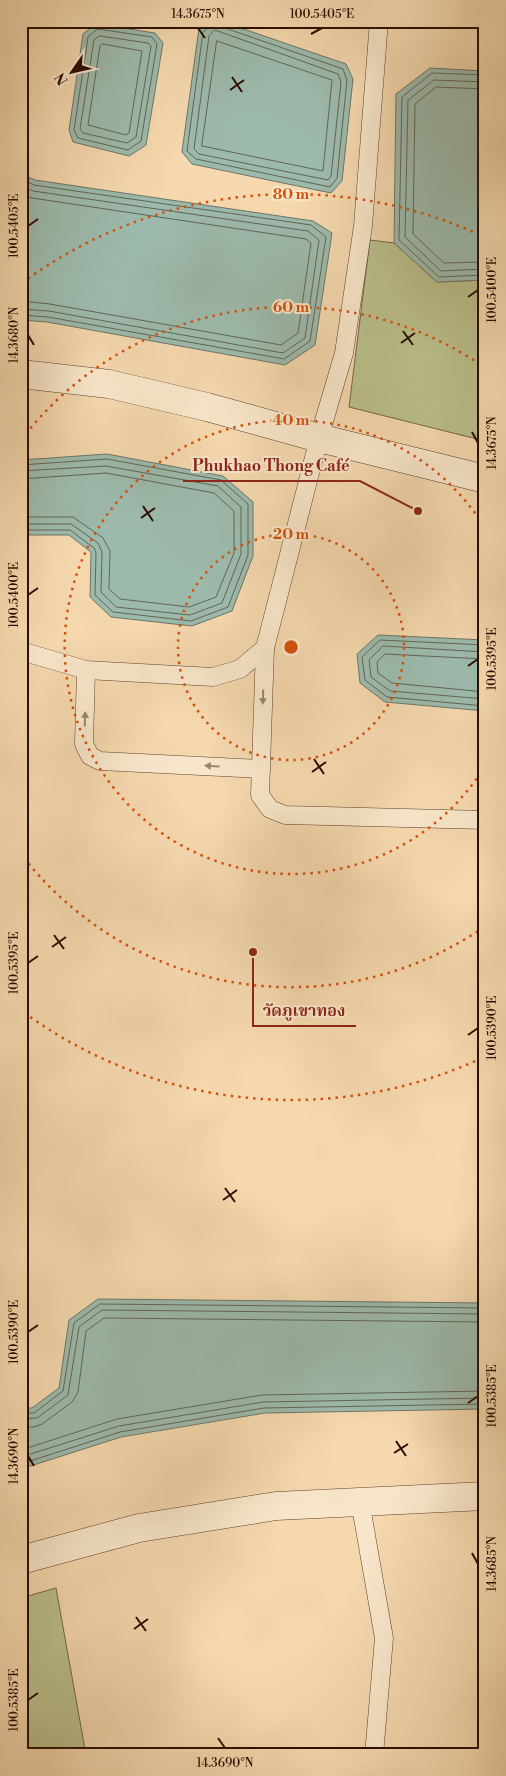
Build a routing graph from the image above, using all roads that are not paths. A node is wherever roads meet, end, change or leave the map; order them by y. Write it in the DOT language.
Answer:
graph roads {
  1 [pos="380,21"];
  2 [pos="21,374"];
  3 [pos="319,438"];
  4 [pos="485,479"];
  5 [pos="265,648"];
  6 [pos="21,651"];
  7 [pos="86,670"];
  8 [pos="261,769"];
  9 [pos="485,820"];
  10 [pos="485,1496"];
  11 [pos="360,1501"];
  12 [pos="21,1560"];
  13 [pos="374,1755"];
  1 -- 3 [label="lane"];
  2 -- 3 [label="street"];
  3 -- 4 [label="street"];
  3 -- 5 [label="lane"];
  5 -- 7 [label="lane"];
  5 -- 8 [label="lane, one-way"];
  6 -- 7 [label="lane"];
  8 -- 7 [label="lane, one-way"];
  8 -- 9 [label="lane"];
  10 -- 11 [label="street"];
  11 -- 12 [label="street"];
  11 -- 13 [label="lane"];
}
